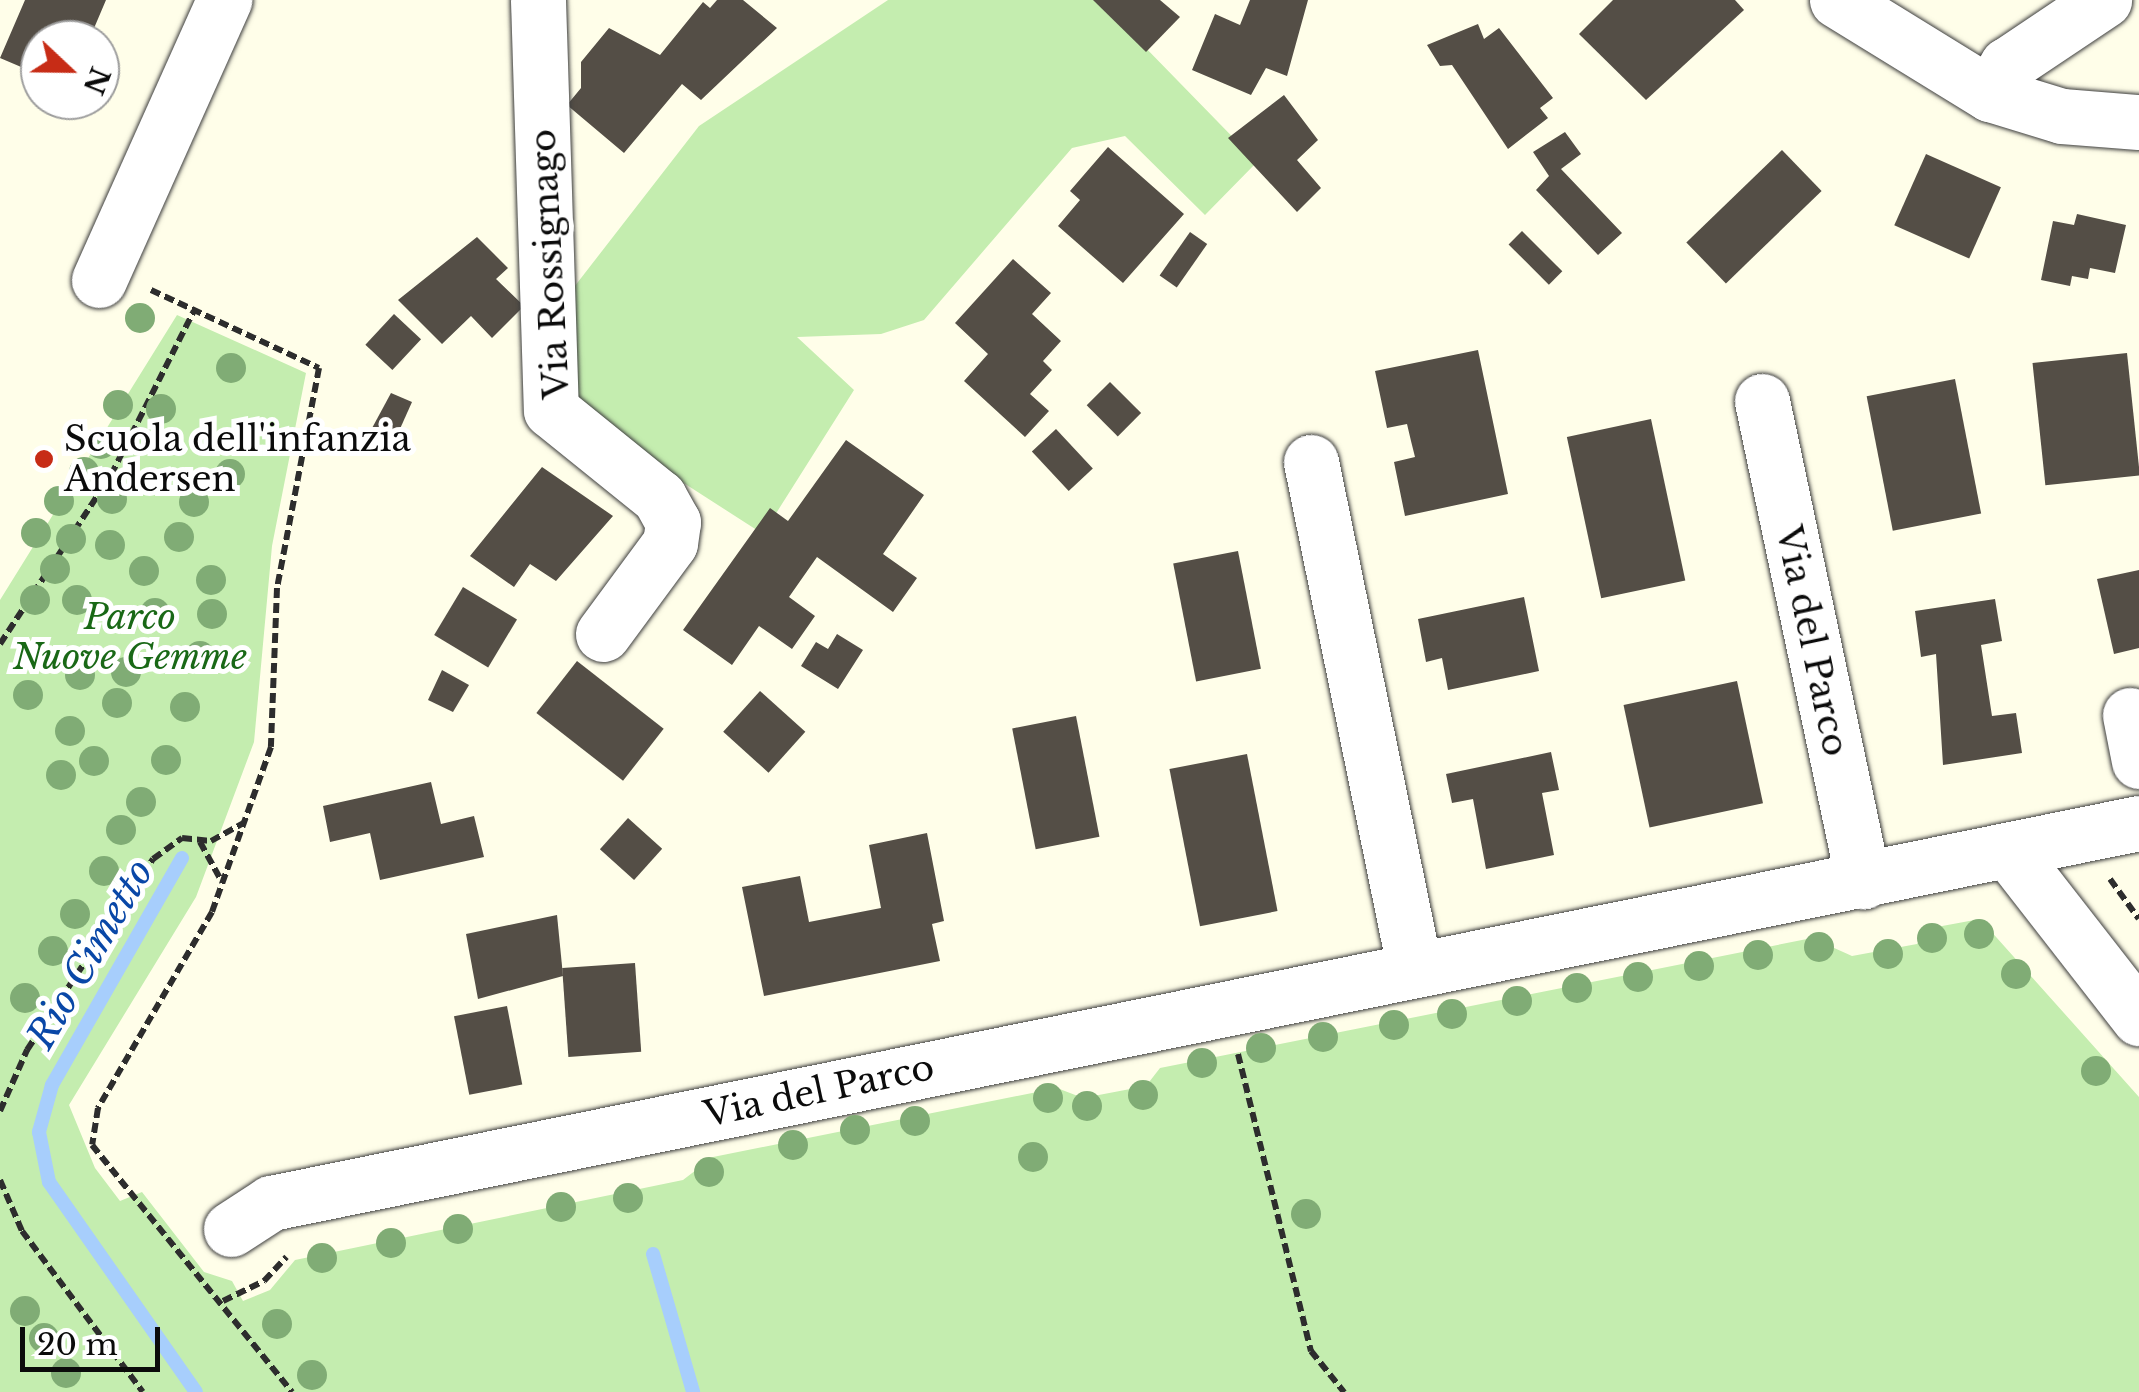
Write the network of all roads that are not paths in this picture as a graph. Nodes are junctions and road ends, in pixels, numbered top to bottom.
1 (224, 0) edge
2 (538, 0) edge
3 (1838, 0) edge
4 (2104, 0) edge
5 (1990, 94) junction
6 (2139, 122) edge
7 (102, 273) road end
8 (1762, 401) dead end
9 (1311, 462) dead end
10 (602, 634) dead end
11 (2139, 823) edge
12 (2012, 854) junction
13 (1863, 881) junction
14 (1414, 966) junction
15 (2139, 1018) edge
16 (231, 1229) dead end

1 - 7 street
2 - 10 street, Via Rossignago
3 - 5 street
4 - 5 street
5 - 6 street
8 - 13 street, Via del Parco
9 - 14 street
11 - 12 street, Via del Parco
12 - 13 street, Via del Parco
12 - 15 street
13 - 14 street, Via del Parco
14 - 16 street, Via del Parco

